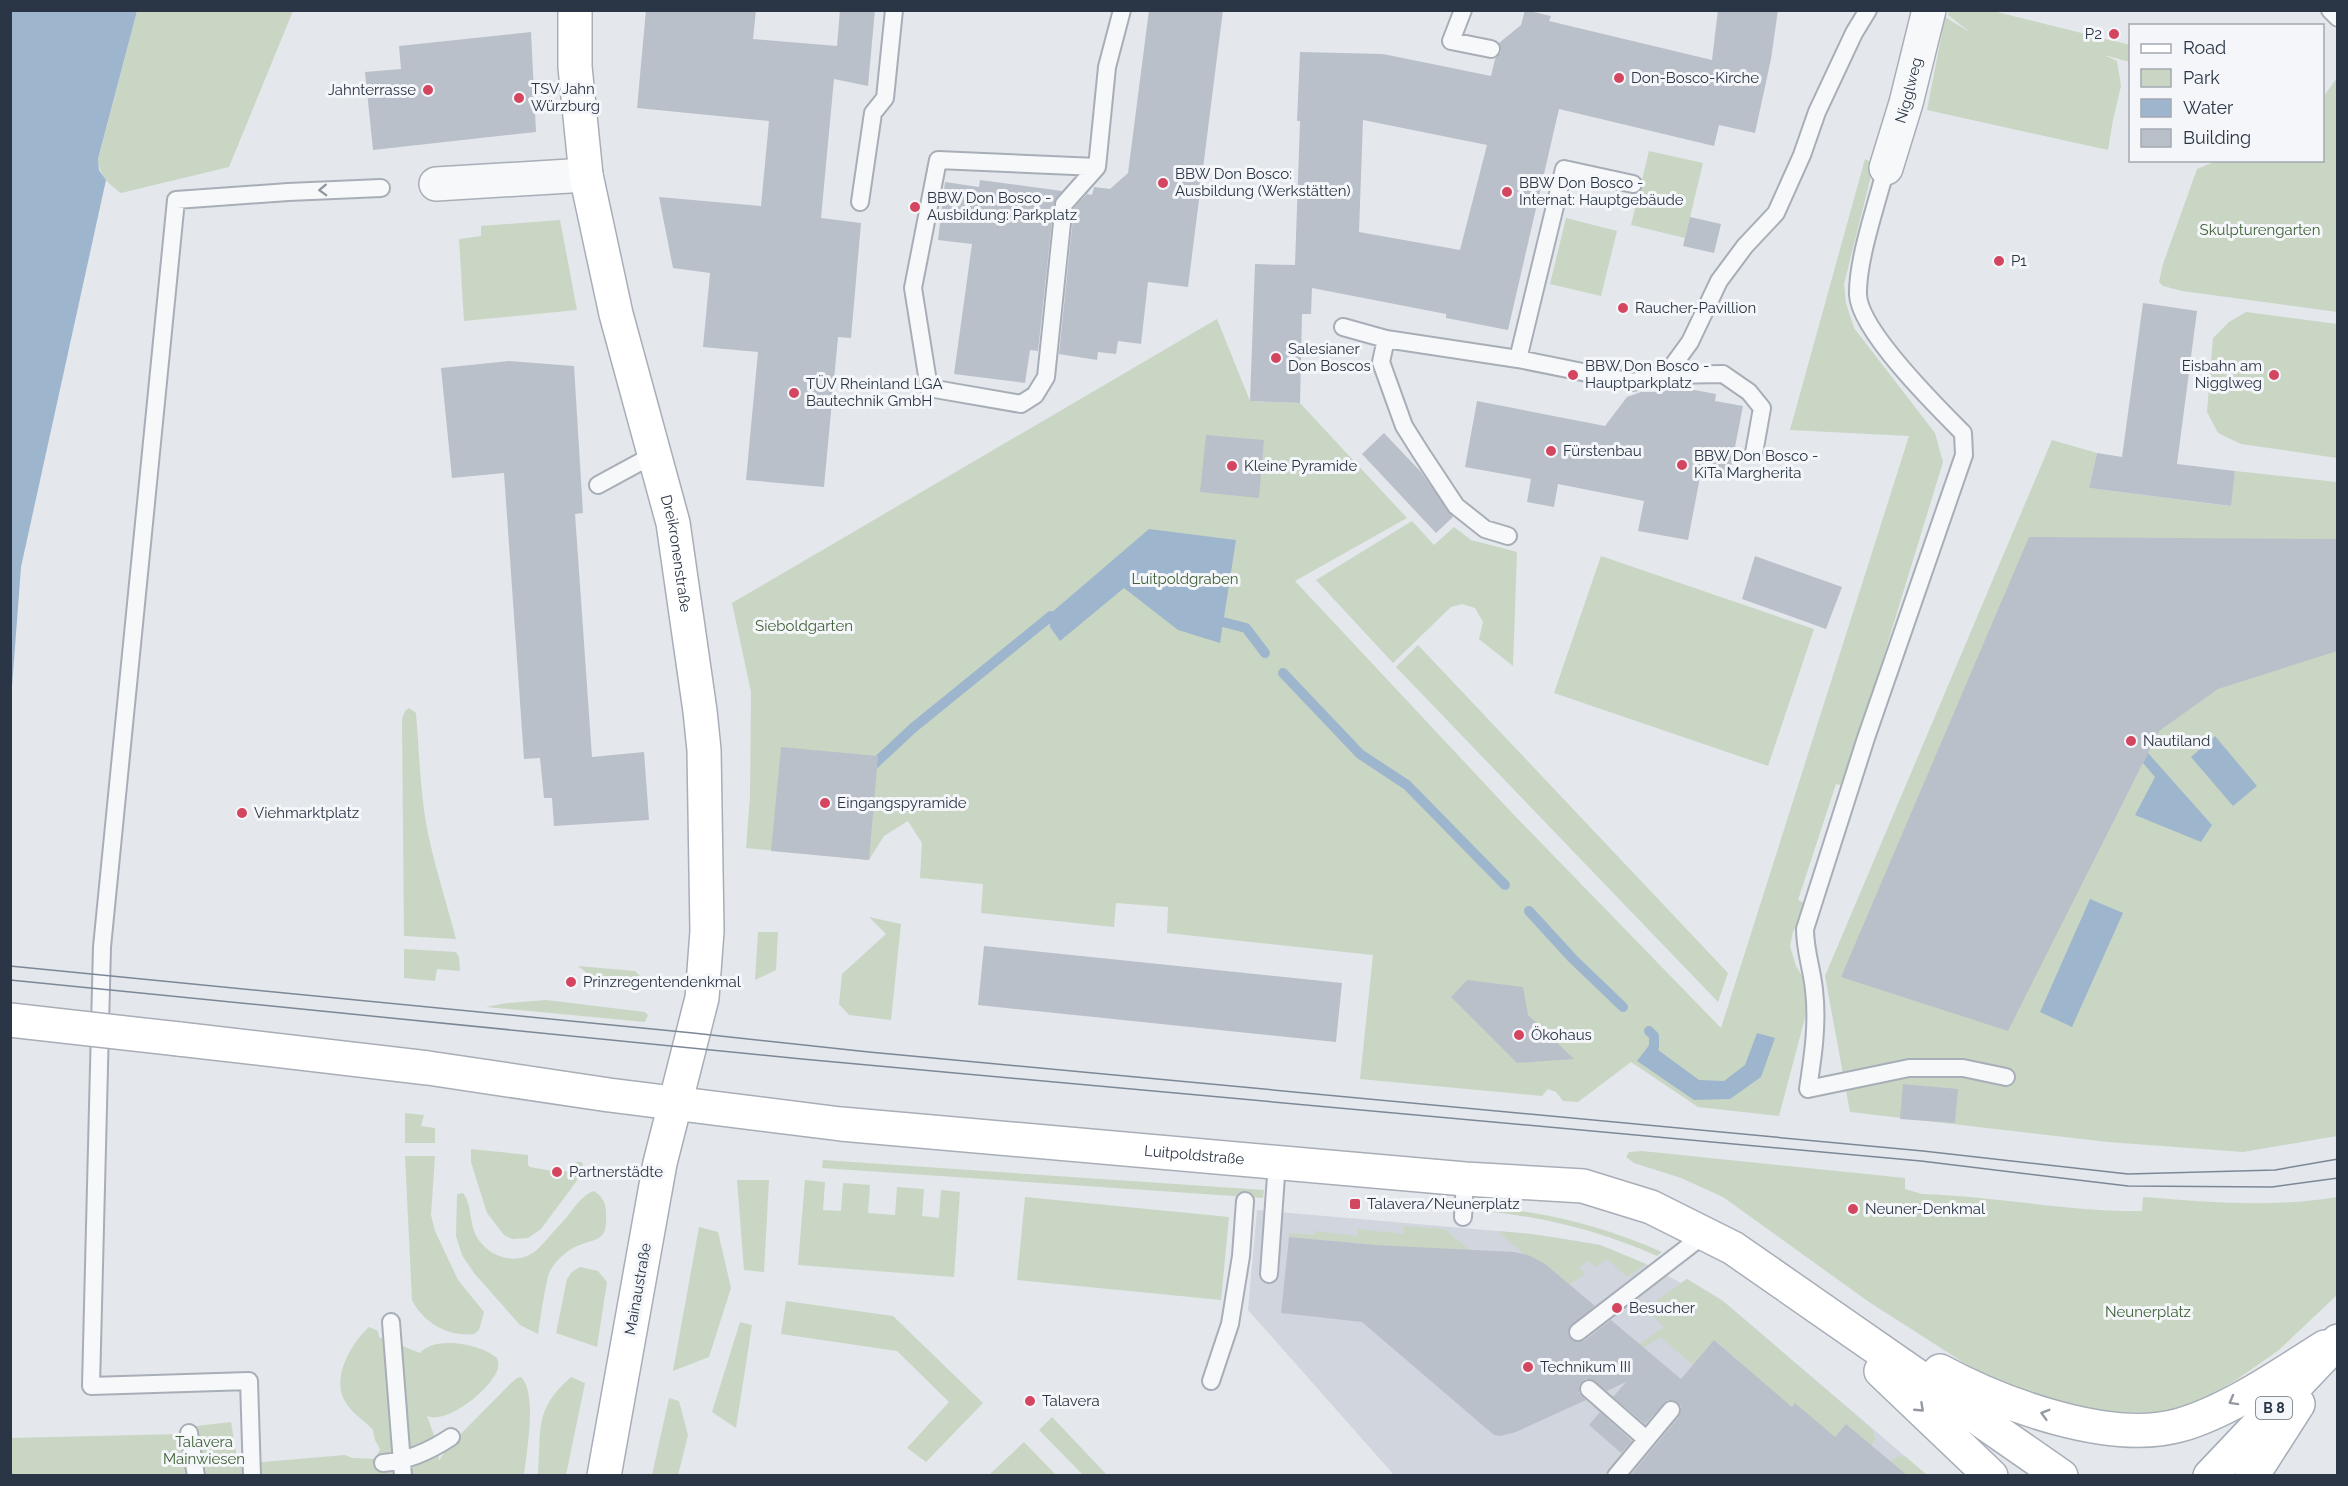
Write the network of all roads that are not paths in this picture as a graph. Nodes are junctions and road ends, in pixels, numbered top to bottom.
1 (575, 10) edge
2 (894, 10) edge
3 (1122, 10) edge
4 (1463, 10) edge
5 (1868, 10) edge
6 (1929, 10) edge
7 (2330, 10) edge
8 (2337, 18) edge
9 (1491, 49) dead end
10 (1096, 167) junction
11 (1886, 168) joint
12 (586, 175) junction
13 (436, 184) dead end
14 (1634, 184) dead end
15 (381, 188) dead end
16 (860, 202) dead end
17 (1343, 327) dead end
18 (1386, 339) junction
19 (1518, 359) junction
20 (1666, 375) junction
21 (1754, 453) dead end
22 (654, 454) junction
23 (598, 485) dead end
24 (1508, 536) dead end
25 (10, 1020) edge
26 (2006, 1077) dead end
27 (675, 1102) junction
28 (1277, 1162) junction
29 (1465, 1179) junction
30 (1245, 1201) dead end
31 (1463, 1216) dead end
32 (1706, 1234) junction
33 (1269, 1274) dead end
34 (1801, 1296) junction
35 (391, 1322) dead end
36 (1578, 1332) dead end
37 (2337, 1341) edge
38 (1211, 1381) dead end
39 (1589, 1389) dead end
40 (1671, 1410) dead end
41 (189, 1433) dead end
42 (451, 1437) dead end
43 (1647, 1439) junction
44 (383, 1463) dead end
45 (403, 1468) edge
46 (196, 1476) edge
47 (252, 1476) edge
48 (604, 1476) edge
49 (1616, 1476) edge
50 (1991, 1476) edge
51 (2061, 1476) edge
52 (2210, 1476) edge
53 (2252, 1476) edge

1 - 12 main road, Dreikronenstraße
2 - 16 lane
3 - 10 lane
4 - 9 lane
5 - 20 lane
6 - 11 street, Nigglweg
7 - 8 lane
10 - 10 lane
11 - 26 lane
12 - 13 street
12 - 22 main road, Dreikronenstraße
14 - 19 lane
15 -> 47 lane
17 - 18 lane
18 - 19 lane
18 - 24 lane
19 - 20 lane
20 - 21 lane
22 - 23 lane
22 - 27 main road, Dreikronenstraße
25 - 27 main road, B 8, bridge
27 - 28 main road, Luitpoldstraße / B 8
27 - 48 main road, Mainaustraße
28 - 29 main road, Luitpoldstraße / B 8
28 - 33 lane
29 - 31 lane
29 - 32 main road, Luitpoldstraße / B 8
30 - 38 lane
32 - 34 main road, B 8
32 - 36 lane
37 -> 34 main road, B 8
34 -> 50 main road, B 8
34 - 51 main road, B 8
35 - 45 lane
37 - 52 main road, B 8
37 - 53 main road, B 8
39 - 43 lane
40 - 43 lane
41 - 46 lane
42 - 45 lane
43 - 49 lane
44 - 45 lane

